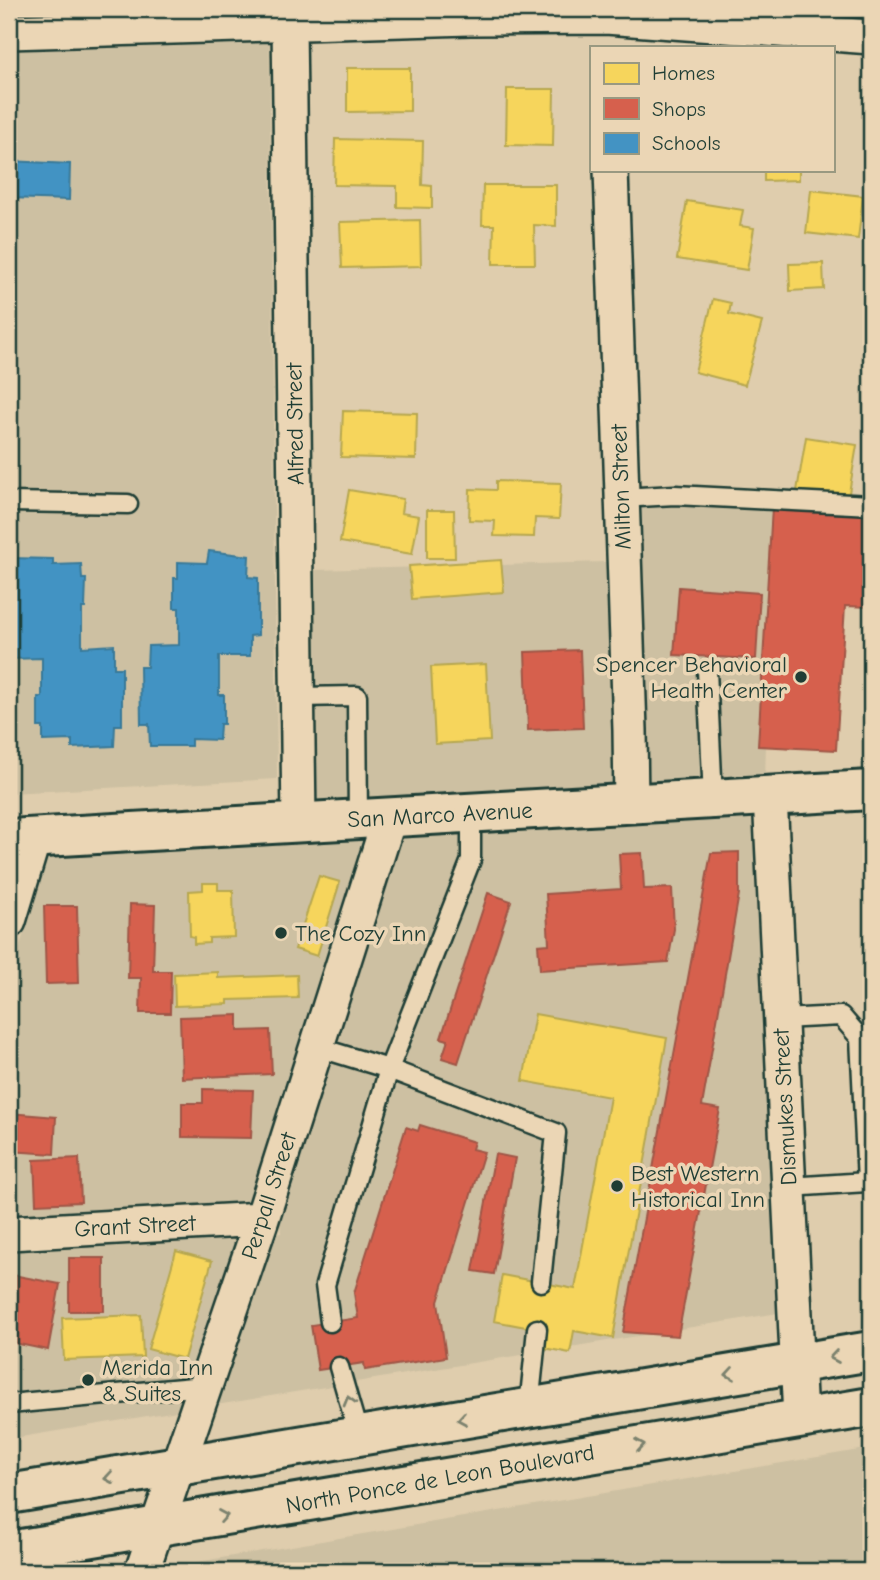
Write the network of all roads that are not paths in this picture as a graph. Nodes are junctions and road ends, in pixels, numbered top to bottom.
1 (289, 24) junction
2 (607, 24) edge
3 (9, 32) edge
4 (871, 37) edge
5 (611, 172) edge
6 (621, 498) junction
7 (9, 502) edge
8 (128, 505) dead end
9 (871, 505) edge
10 (707, 670) dead end
11 (298, 697) junction
12 (871, 790) edge
13 (770, 796) junction
14 (713, 799) junction
15 (631, 804) junction
16 (471, 814) junction
17 (374, 819) junction
18 (299, 823) junction
19 (21, 839) edge
20 (9, 921) edge
21 (781, 1019) junction
22 (317, 1046) junction
23 (389, 1069) junction
24 (789, 1186) junction
25 (262, 1219) junction
26 (9, 1233) edge
27 (541, 1282) dead end
28 (330, 1322) dead end
29 (537, 1329) dead end
30 (871, 1351) edge
31 (797, 1363) junction
32 (339, 1367) dead end
33 (204, 1386) junction
34 (9, 1404) edge
35 (529, 1407) junction
36 (871, 1407) edge
37 (800, 1418) junction
38 (359, 1436) junction
39 (177, 1466) junction
40 (9, 1494) edge
41 (155, 1528) junction
42 (9, 1551) edge
43 (142, 1571) edge

1 - 2 street
1 - 3 street
1 - 11 street, Alfred Street
2 - 4 street
5 - 6 street, Milton Street
6 - 9 lane
6 - 15 street, Milton Street
7 - 8 lane
10 - 14 lane
11 - 17 lane
11 - 18 street, Alfred Street
12 - 13 main road, San Marco Avenue
13 - 14 main road, San Marco Avenue
13 - 21 street, Dismukes Street
14 - 15 main road, San Marco Avenue
15 - 16 main road, San Marco Avenue
16 - 17 main road, San Marco Avenue
16 - 23 lane
17 - 18 main road, San Marco Avenue
17 - 22 street, Perpall Street
18 - 19 main road, San Marco Avenue
19 - 20 street
21 - 24 street, Dismukes Street
21 - 24 lane
22 - 23 lane
22 - 25 street, Perpall Street
23 - 27 lane
23 - 28 lane
24 - 31 street, Dismukes Street
25 - 26 street, Grant Street
25 - 33 street, Perpall Street
29 - 35 lane
30 -> 31 main road
31 -> 35 main road
31 - 37 street, Dismukes Street
38 -> 32 lane
33 - 34 lane
33 - 39 street, Perpall Street
35 -> 38 main road
36 - 37 main road, North Ponce de Leon Boulevard
41 -> 37 main road, North Ponce de Leon Boulevard
38 - 39 main road
39 -> 40 main road
39 - 41 street, Perpall Street
41 - 42 main road, North Ponce de Leon Boulevard
41 - 43 street, Perpall Street

